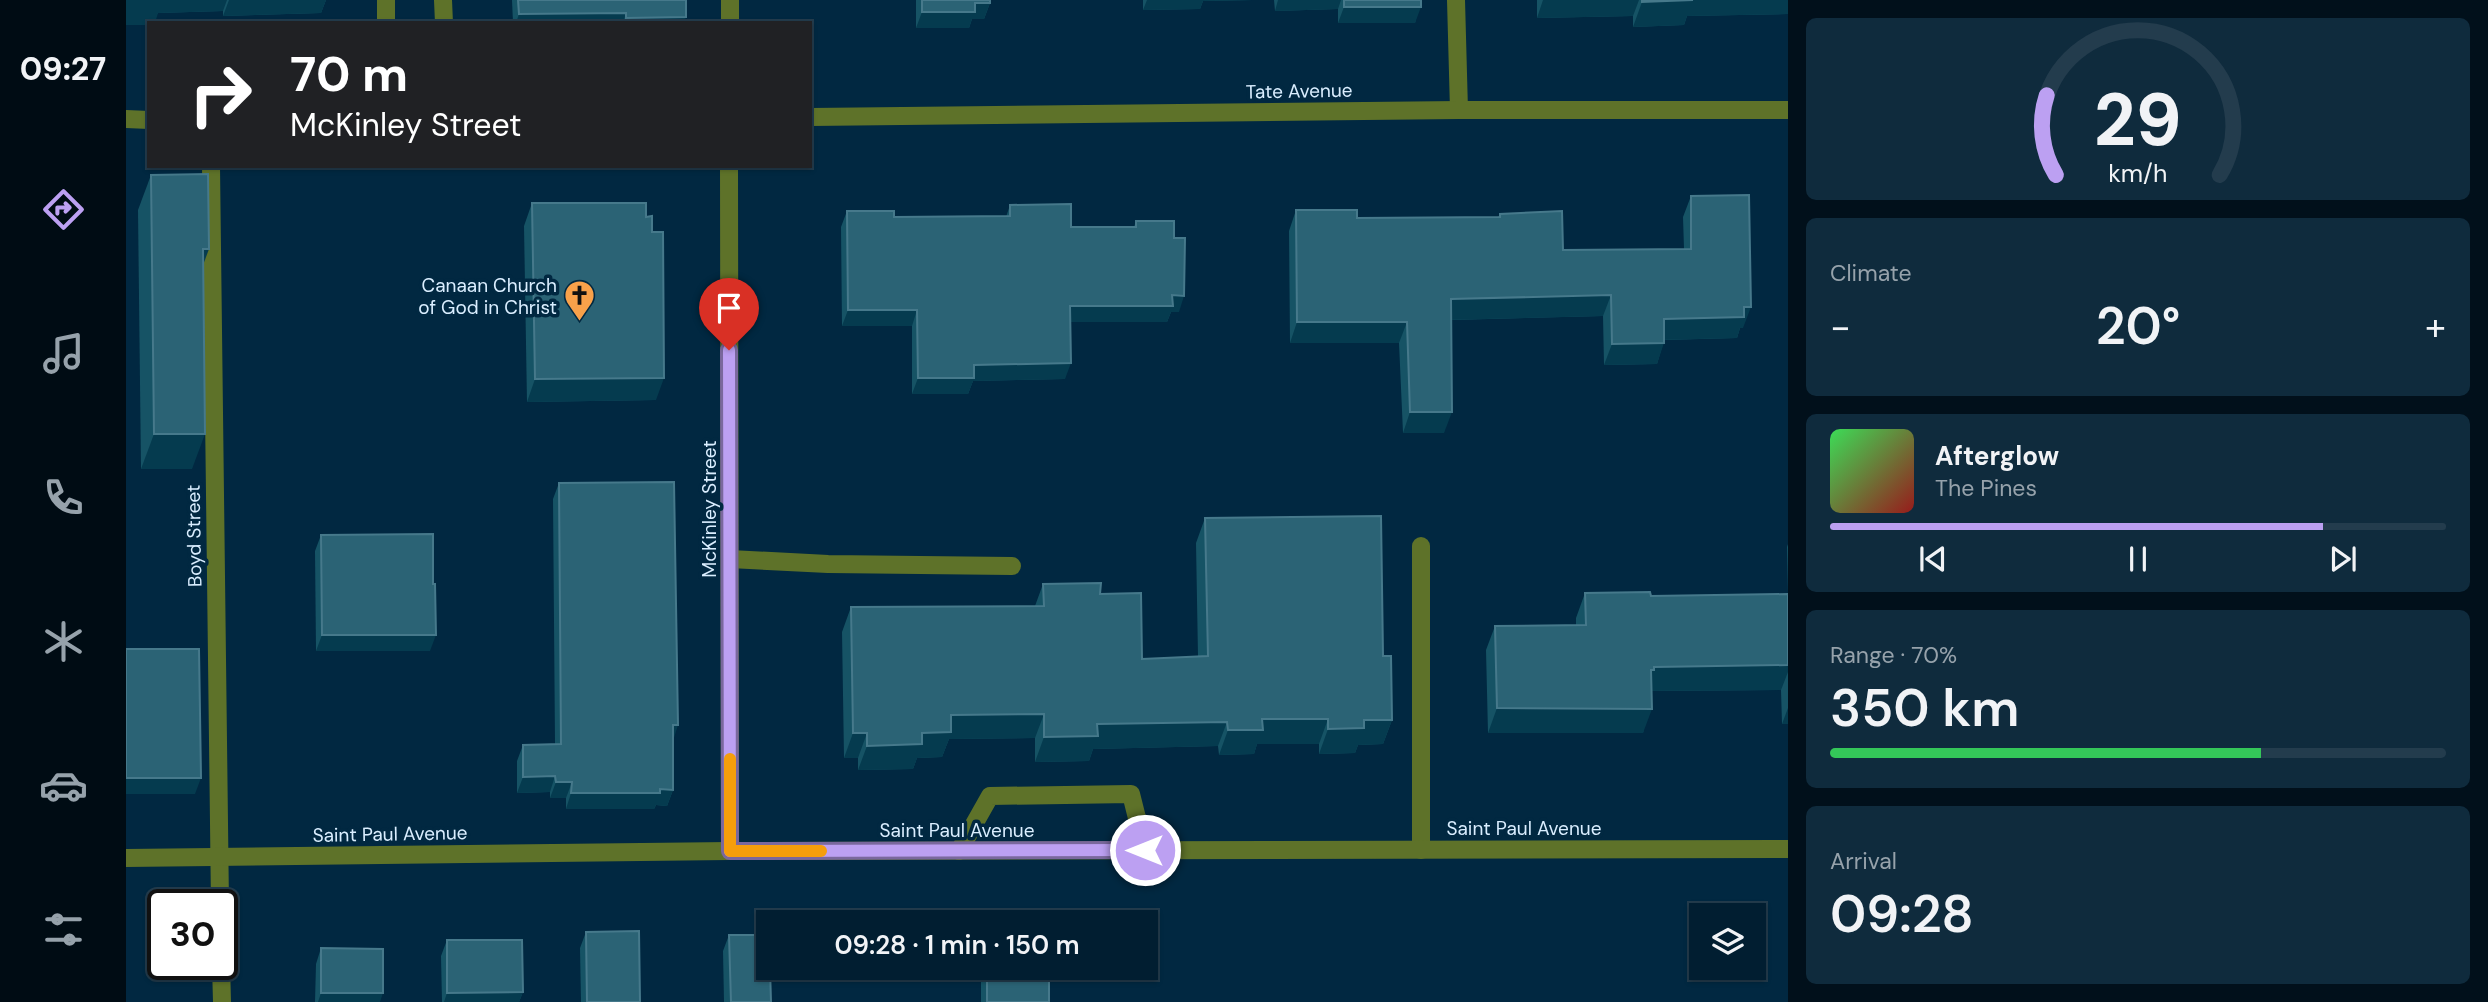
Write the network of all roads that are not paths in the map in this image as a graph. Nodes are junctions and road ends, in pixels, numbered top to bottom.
1 (386, 0) edge
2 (443, 0) edge
3 (730, 0) edge
4 (1457, 0) edge
5 (386, 21) edge
6 (444, 21) edge
7 (730, 21) edge
8 (1459, 110) junction
9 (1788, 110) edge
10 (812, 117) edge
11 (126, 120) edge
12 (147, 120) edge
13 (211, 168) edge
14 (729, 168) edge
15 (1421, 547) dead end
16 (730, 559) junction
17 (1012, 566) dead end
18 (1788, 849) edge
19 (1145, 850) junction
20 (1421, 850) junction
21 (730, 851) junction
22 (959, 851) junction
23 (126, 858) edge
24 (219, 858) junction
25 (220, 889) edge
26 (221, 980) edge
27 (222, 1002) edge

1 - 5 street
2 - 6 street
3 - 7 street
4 - 8 street
8 - 9 street, Tate Avenue
8 - 10 street, Tate Avenue
11 - 12 street
13 - 24 street, Boyd Street
14 - 16 street, McKinley Street
15 - 20 street
16 - 17 street
16 - 21 street, McKinley Street
18 - 20 street, Saint Paul Avenue
19 - 20 street, Saint Paul Avenue
19 - 22 street, Saint Paul Avenue
19 - 22 street
21 - 22 street, Saint Paul Avenue
21 - 24 street, Saint Paul Avenue
23 - 24 street, Saint Paul Avenue
24 - 25 street, Boyd Street
26 - 27 street

